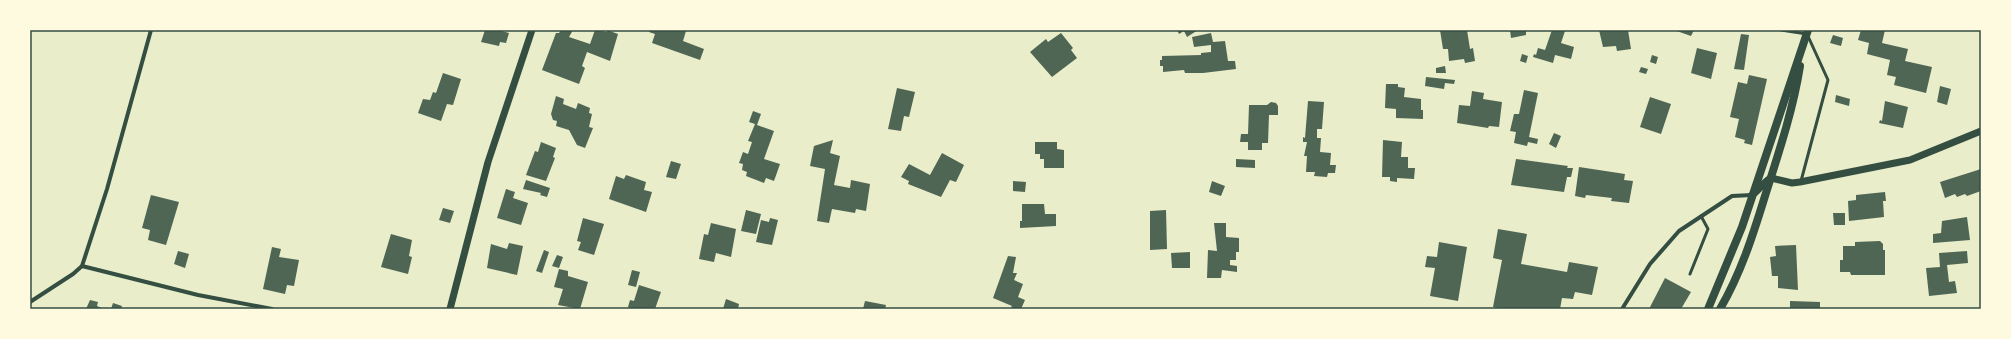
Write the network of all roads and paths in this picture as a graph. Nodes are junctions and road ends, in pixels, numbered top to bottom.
1 (151, 30) edge
2 (532, 30) edge
3 (1782, 30) edge
4 (1807, 32) edge
5 (1804, 43) junction
6 (1981, 130) edge
7 (1771, 178) junction
8 (1800, 182) junction
9 (1752, 195) junction
10 (1702, 216) junction
11 (82, 266) junction
12 (1690, 274) dead end
13 (30, 302) edge
14 (272, 309) edge
15 (450, 309) edge
16 (1622, 309) edge
17 (1708, 309) edge
18 (1720, 309) edge

1 - 11 street
2 - 15 street
3 - 4 lane
4 - 5 main road
4 - 8 lane
5 - 7 main road
5 - 9 main road
6 - 8 street
7 - 8 street
7 - 9 street
7 - 18 main road
9 - 10 street
9 - 17 main road
10 - 12 lane
10 - 16 street
11 - 13 street
11 - 14 street

